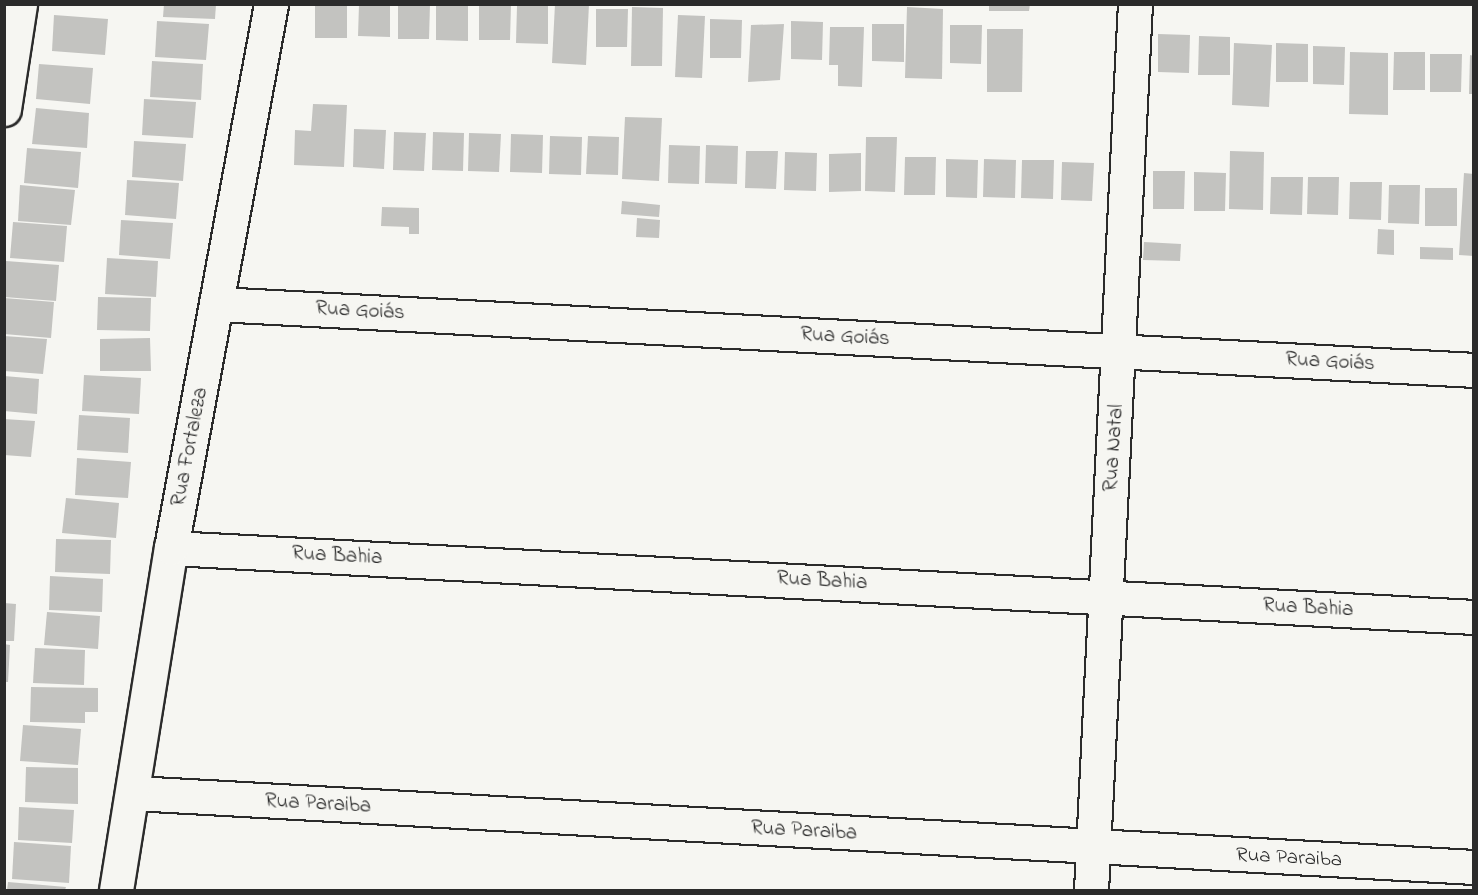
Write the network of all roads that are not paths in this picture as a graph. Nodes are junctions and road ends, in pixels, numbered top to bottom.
1 (20, 4) edge
2 (271, 4) edge
3 (1135, 4) edge
4 (4, 109) edge
5 (216, 304) junction
6 (1121, 351) junction
7 (1473, 370) edge
8 (171, 548) junction
9 (1103, 596) junction
10 (1473, 617) edge
11 (134, 793) junction
12 (1093, 848) junction
13 (1473, 867) edge
14 (116, 891) edge
15 (1091, 891) edge

1 - 4 street
2 - 5 street, Rua Fortaleza
3 - 6 street, Rua Natal
5 - 6 street, Rua Goiás
5 - 8 street, Rua Fortaleza
6 - 7 street, Rua Goiás
6 - 9 street, Rua Natal
8 - 9 street, Rua Bahia
8 - 11 street, Rua Fortaleza
9 - 10 street, Rua Bahia
9 - 12 street, Rua Natal
11 - 12 street, Rua Paraiba
11 - 14 street, Rua Fortaleza
12 - 13 street, Rua Paraiba
12 - 15 street, Rua Natal

